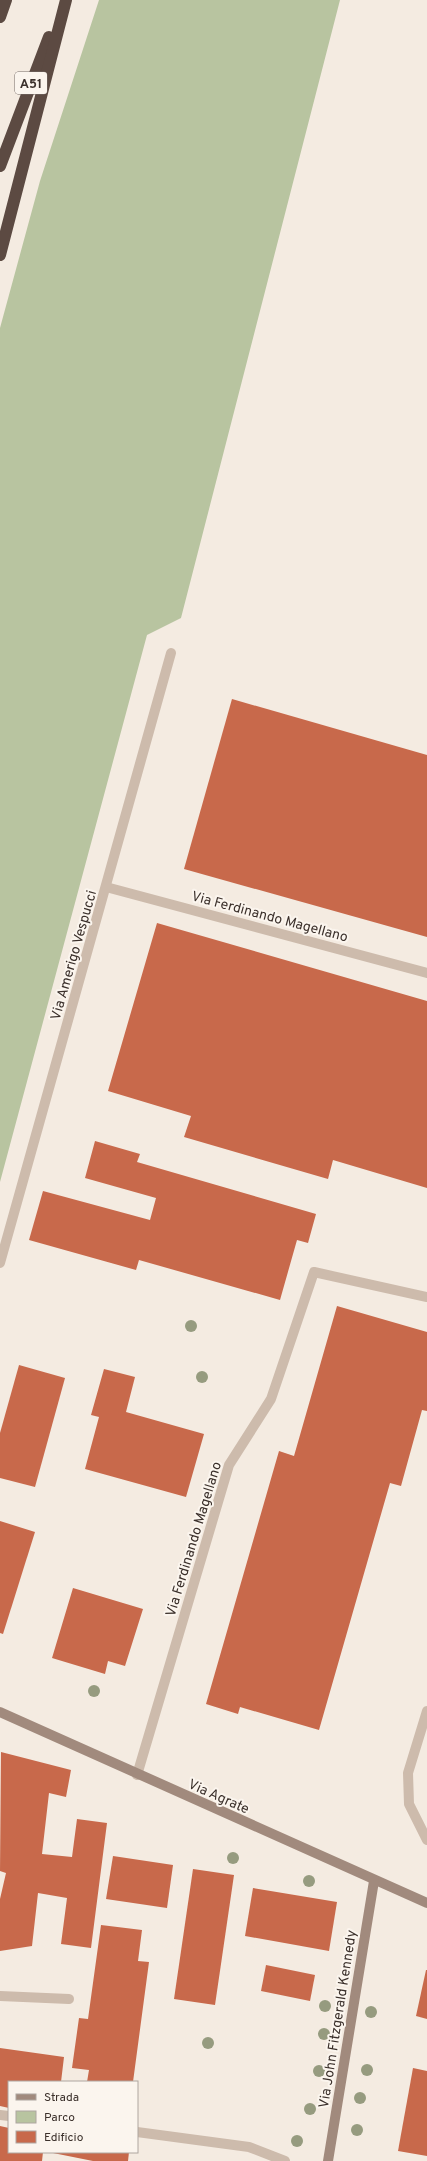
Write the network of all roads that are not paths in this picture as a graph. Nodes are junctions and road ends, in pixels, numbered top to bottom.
1 (6, 0) edge
2 (64, 0) edge
3 (0, 17) edge
4 (0, 166) edge
5 (0, 255) edge
6 (171, 653) dead end
7 (106, 887) junction
8 (427, 973) edge
9 (0, 1264) edge
10 (427, 1297) edge
11 (427, 1711) edge
12 (0, 1712) edge
13 (137, 1775) junction
14 (427, 1840) edge
15 (374, 1881) junction
16 (427, 1904) edge
17 (0, 1996) edge
18 (68, 1999) dead end
19 (138, 2132) edge
20 (285, 2161) edge
21 (328, 2161) edge

1 - 3 highway
2 - 4 highway, A51
2 - 5 highway
6 - 7 street, Via Amerigo Vespucci
7 - 8 street, Via Ferdinando Magellano
7 - 9 street, Via Amerigo Vespucci
10 - 13 street, Via Ferdinando Magellano
11 - 14 street
12 - 13 street, Via Agrate
13 - 15 street, Via Agrate
15 - 16 street, Via Agrate
15 - 21 street, Via John Fitzgerald Kennedy
17 - 18 street
19 - 20 street

